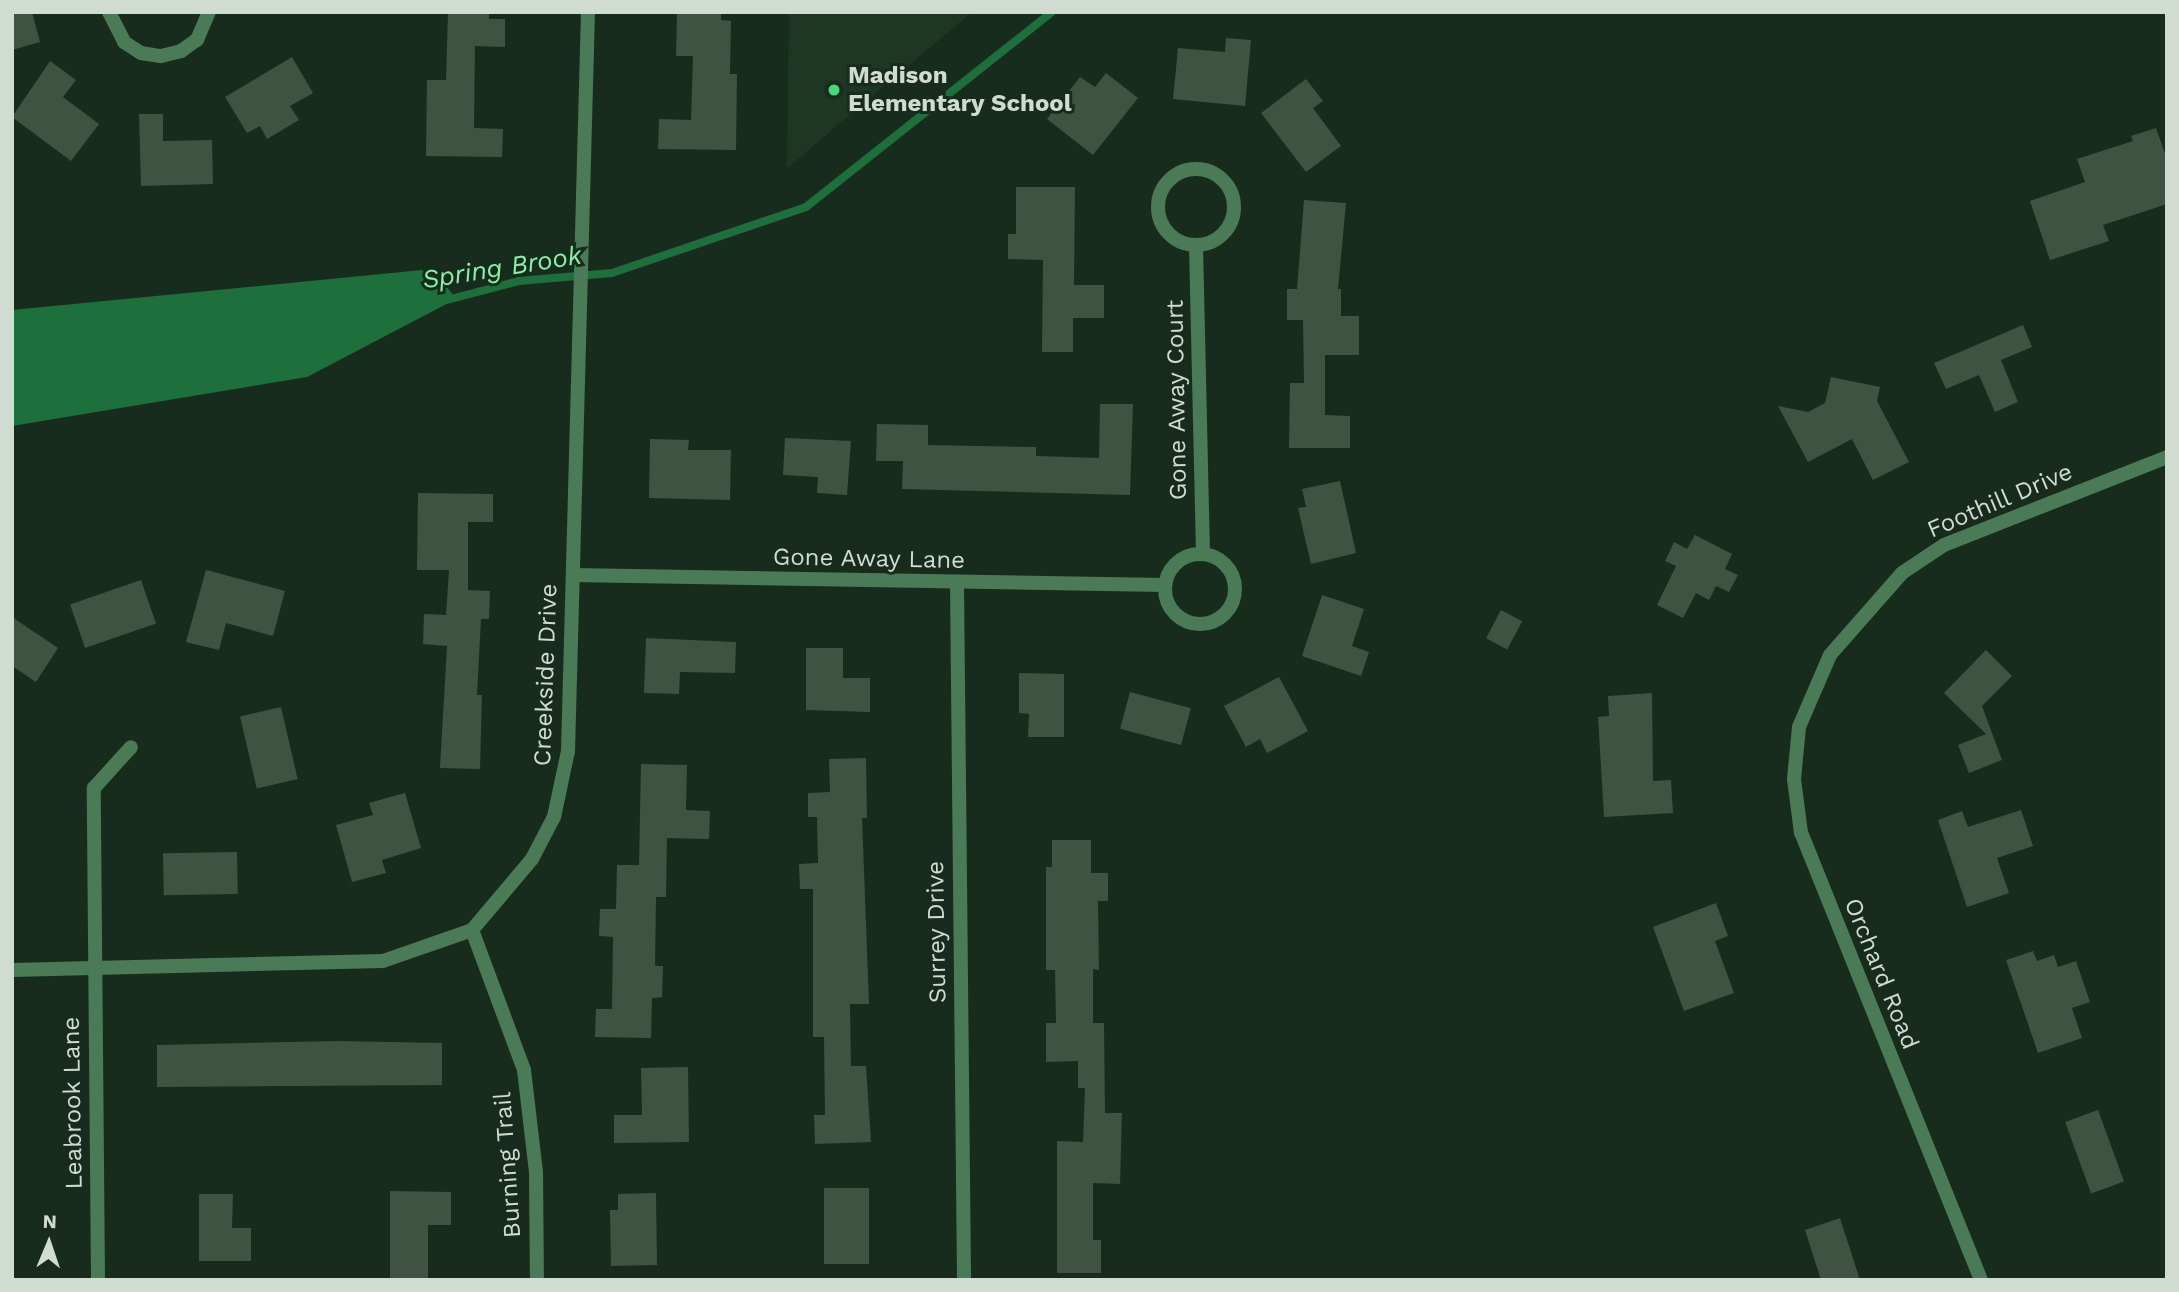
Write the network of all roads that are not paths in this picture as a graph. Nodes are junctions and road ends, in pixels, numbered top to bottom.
1 (109, 12) edge
2 (209, 12) edge
3 (588, 12) edge
4 (1196, 245) junction
5 (2167, 457) edge
6 (1203, 554) junction
7 (573, 575) junction
8 (957, 584) junction
9 (1164, 585) junction
10 (1817, 678) joint
11 (131, 747) dead end
12 (472, 930) junction
13 (94, 969) junction
14 (12, 970) edge
15 (98, 1280) edge
16 (537, 1280) edge
17 (964, 1280) edge
18 (1980, 1280) edge

1 - 2 street
3 - 7 street, Creekside Drive
4 - 4 street
4 - 6 street, Gone Away Court
5 - 10 street, Foothill Drive
6 - 9 street
6 - 9 street
7 - 8 street, Gone Away Lane
7 - 12 street, Creekside Drive
8 - 9 street, Gone Away Lane
8 - 17 street, Surrey Drive
10 - 18 street, Orchard Road
11 - 13 street, Leabrook Lane
12 - 13 street
12 - 16 street, Burning Trail
13 - 14 street
13 - 15 street, Leabrook Lane

